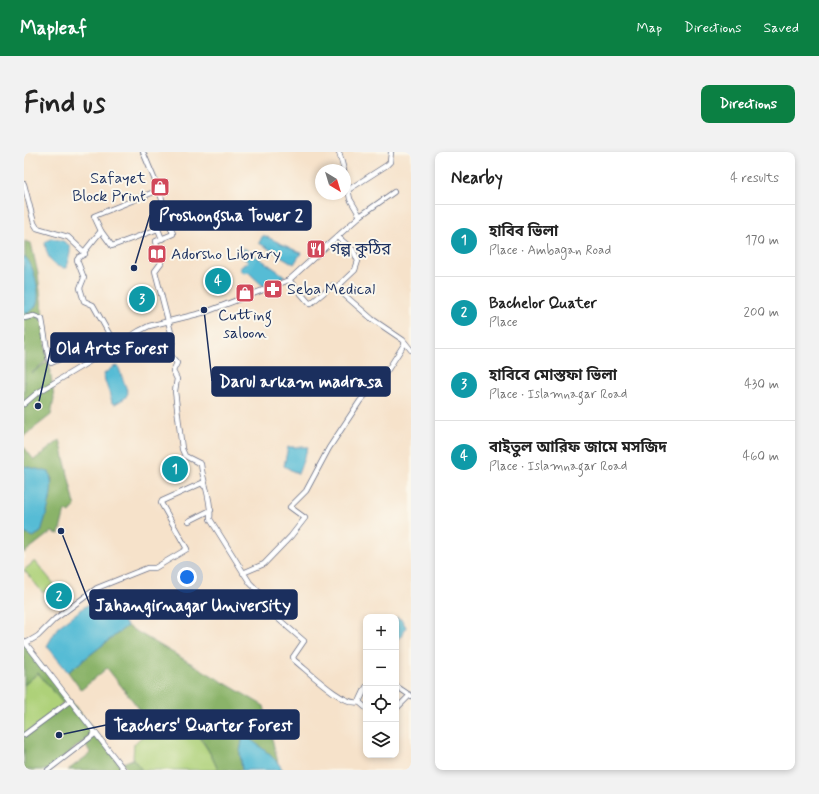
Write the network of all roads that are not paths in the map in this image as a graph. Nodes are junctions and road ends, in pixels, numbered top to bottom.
1 (143, 152) edge
2 (339, 152) edge
3 (391, 152) edge
4 (342, 164) edge
5 (24, 184) edge
6 (351, 188) edge
7 (159, 190) junction
8 (394, 192) dead end
9 (351, 200) edge
10 (360, 216) junction
11 (101, 231) junction
12 (338, 237) junction
13 (162, 239) junction
14 (84, 252) junction
15 (289, 280) junction
16 (336, 288) junction
17 (24, 318) edge
18 (168, 321) junction
19 (405, 343) junction
20 (116, 346) junction
21 (411, 350) edge
22 (97, 357) junction
23 (24, 404) edge
24 (207, 491) junction
25 (211, 510) junction
26 (189, 521) dead end
27 (243, 573) junction
28 (25, 642) edge
29 (399, 688) edge
30 (363, 693) edge
31 (410, 695) edge
32 (71, 700) junction
33 (359, 702) junction
34 (363, 705) edge
35 (399, 706) edge
36 (96, 733) junction
37 (24, 735) edge
38 (48, 770) edge
39 (124, 770) edge

1 - 7 street
2 - 4 street
3 - 6 street
5 - 14 street
7 - 11 street
7 - 13 street
8 - 10 street
9 - 10 street
10 - 12 street
11 - 13 street
11 - 14 street
12 - 15 street
12 - 16 street
13 - 18 street
14 - 20 street
15 - 16 street
15 - 18 street
16 - 19 street
17 - 22 street
18 - 20 street
18 - 24 street
19 - 21 street
19 - 27 street
20 - 22 street
22 - 23 street
24 - 25 street
24 - 28 street
25 - 26 street
25 - 27 street
27 - 33 street
28 - 32 street
29 - 31 street
30 - 33 street
31 - 35 street
32 - 36 street
32 - 37 street
33 - 34 street
36 - 38 street
36 - 39 street

